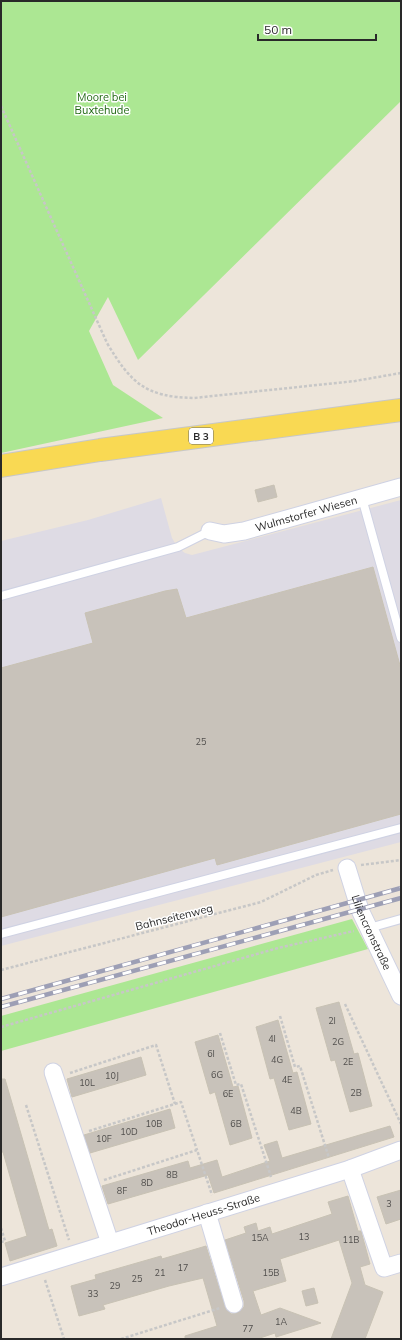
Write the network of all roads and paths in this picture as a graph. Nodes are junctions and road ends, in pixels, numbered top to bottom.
1 (1, 106) edge
2 (401, 373) edge
3 (401, 410) edge
4 (1, 466) edge
5 (401, 487) edge
6 (362, 498) junction
7 (210, 531) joint
8 (1, 596) edge
9 (401, 638) edge
10 (401, 828) edge
11 (401, 860) edge
12 (347, 868) junction
13 (401, 919) edge
14 (369, 928) junction
15 (1, 934) edge
16 (1, 970) edge
17 (401, 996) edge
18 (344, 1004) dead end
19 (280, 1016) dead end
20 (1, 1027) edge
21 (220, 1033) dead end
22 (54, 1074) joint
23 (175, 1104) junction
24 (26, 1105) dead end
25 (401, 1124) edge
26 (75, 1136) junction
27 (198, 1150) junction
28 (401, 1150) edge
29 (342, 1171) junction
30 (91, 1184) junction
31 (276, 1192) junction
32 (211, 1212) junction
33 (1, 1228) edge
34 (1, 1242) edge
35 (110, 1243) junction
36 (74, 1255) junction
37 (401, 1263) edge
38 (40, 1265) junction
39 (2, 1272) edge
40 (234, 1304) joint
41 (64, 1339) edge
42 (121, 1339) edge

1 - 2 path
3 - 4 main road, B 3
5 - 6 street, Wulmstorfer Wiesen
6 - 7 street, Wulmstorfer Wiesen
6 - 9 lane
7 - 8 lane
10 - 15 lane
11 - 12 path, Bahnseitenweg
12 - 14 street, Liliencronstraße
12 - 16 path, Bahnseitenweg
13 - 14 lane
14 - 17 street, Liliencronstraße
14 - 20 path
18 - 25 path
19 - 29 path
21 - 31 path
22 - 23 path
22 - 26 street
23 - 26 path
23 - 27 path
24 - 36 path
26 - 30 street
27 - 30 path
27 - 32 path
28 - 29 street, Theodor-Heuss-Straße
29 - 31 street, Theodor-Heuss-Straße
29 - 37 street
30 - 35 street
31 - 32 street, Theodor-Heuss-Straße
32 - 35 street, Theodor-Heuss-Straße
32 - 40 street
33 - 34 path
35 - 36 street, Theodor-Heuss-Straße
36 - 38 street, Theodor-Heuss-Straße
38 - 39 street, Theodor-Heuss-Straße
38 - 41 path
40 - 42 path

